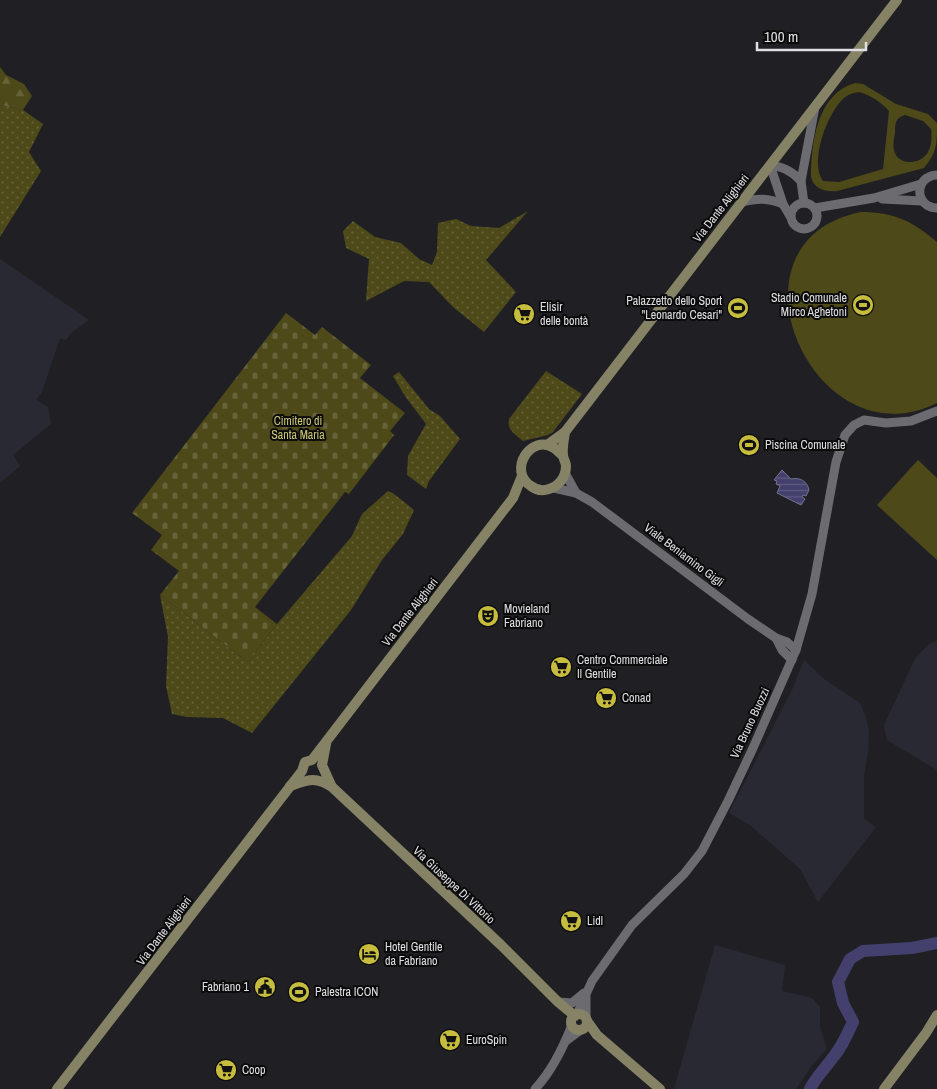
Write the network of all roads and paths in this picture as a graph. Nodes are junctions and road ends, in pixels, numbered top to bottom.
1 (897, 0) edge
2 (815, 106) junction
3 (770, 165) junction
4 (937, 175) edge
5 (801, 181) junction
6 (921, 184) junction
7 (874, 198) junction
8 (922, 201) junction
9 (742, 202) junction
10 (804, 202) junction
11 (783, 204) junction
12 (840, 204) junction
13 (815, 208) junction
14 (937, 208) edge
15 (790, 216) junction
16 (817, 219) junction
17 (937, 411) edge
18 (565, 432) junction
19 (547, 445) junction
20 (563, 456) junction
21 (566, 473) junction
22 (522, 476) junction
23 (534, 488) junction
24 (554, 488) junction
25 (576, 493) junction
26 (514, 498) junction
27 (776, 638) junction
28 (796, 650) junction
29 (792, 660) junction
30 (327, 741) junction
31 (312, 760) junction
32 (323, 767) junction
33 (302, 771) junction
34 (312, 779) junction
35 (290, 786) junction
36 (332, 787) junction
37 (586, 992) junction
38 (558, 1002) junction
39 (937, 1015) edge
40 (574, 1019) junction
41 (585, 1025) junction
42 (566, 1042) junction
43 (58, 1089) edge
44 (535, 1089) edge
45 (660, 1089) edge
46 (884, 1089) edge

1 - 2 main road, Via Dante Alighieri
2 - 3 main road, Via Dante Alighieri
2 - 5 street
3 - 5 street
3 - 9 main road, Via Dante Alighieri
3 - 11 street
4 - 6 street
5 - 10 street
6 - 7 street
6 - 8 street
7 - 8 street
7 - 12 street
8 - 14 street
9 - 11 street
9 - 18 main road, Via Dante Alighieri
10 - 13 street
10 - 15 street
11 - 15 street
12 - 13 street
12 - 16 street
13 - 16 street
15 - 16 street
17 - 28 street, Via Bruno Buozzi
18 - 19 main road, Via Dante Alighieri
18 - 20 main road
19 - 20 main road
19 - 22 main road, Via Dante Alighieri
20 - 21 main road
21 - 24 main road
21 - 25 street
22 - 23 main road
22 - 26 main road, Via Dante Alighieri
23 - 24 main road, Via Dante Alighieri
23 - 26 main road, Via Dante Alighieri
24 - 25 street, Viale Beniamino Gigli
25 - 27 street, Viale Beniamino Gigli
26 - 30 main road, Via Dante Alighieri
27 - 28 street, Viale Beniamino Gigli
27 - 29 street, Viale Beniamino Gigli
28 - 29 street, Via Bruno Buozzi
29 - 37 street, Via Bruno Buozzi
30 - 31 main road, Via Dante Alighieri
30 - 32 main road, Via Dante Alighieri
31 - 32 main road
31 - 33 main road, Via Dante Alighieri
32 - 34 main road, Via Dante Alighieri
32 - 36 main road, Via Giuseppe Di Vittorio
33 - 34 main road
33 - 35 main road, Via Dante Alighieri
34 - 35 main road
34 - 36 main road, Via Giuseppe Di Vittorio
35 - 43 main road, Via Dante Alighieri
36 - 38 main road, Via Giuseppe Di Vittorio
37 - 38 street
37 - 40 street, Via Bruno Buozzi
37 - 41 street
38 - 40 main road, Via Giuseppe Di Vittorio
39 - 46 main road
40 - 41 main road, Via Giuseppe Di Vittorio
40 - 41 main road, Via Giuseppe Di Vittorio
40 - 42 street, Via Bruno Buozzi
41 - 42 street
41 - 45 main road, Via Giuseppe Di Vittorio
42 - 44 street

